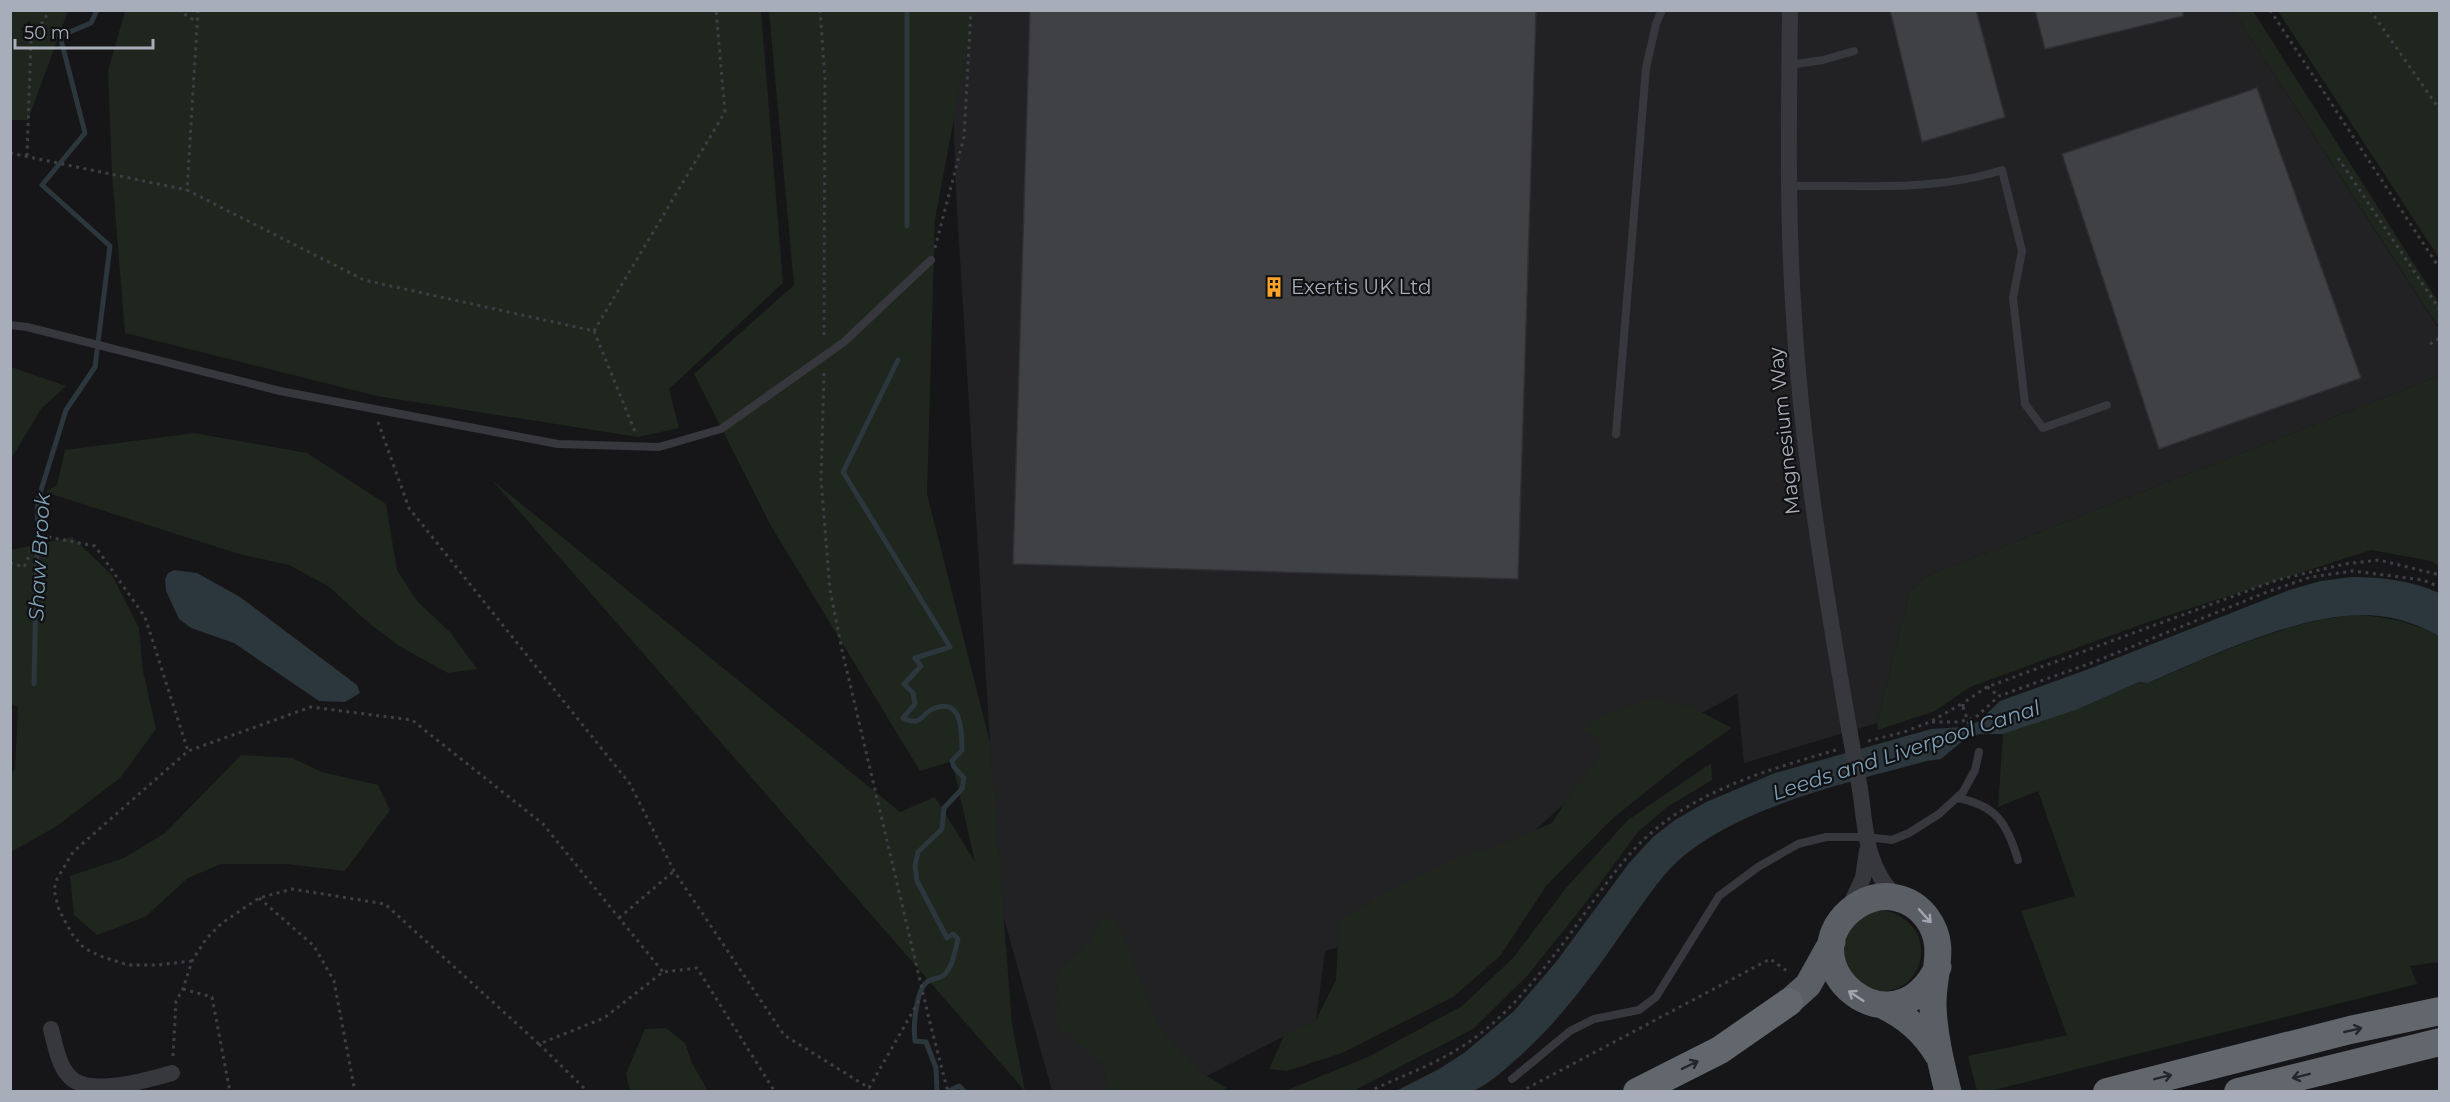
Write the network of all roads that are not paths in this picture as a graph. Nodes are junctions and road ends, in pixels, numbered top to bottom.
1 (1662, 10) edge
2 (1790, 10) edge
3 (1854, 51) dead end
4 (1790, 65) junction
5 (1789, 186) junction
6 (931, 260) road end
7 (10, 325) edge
8 (2107, 405) dead end
9 (1616, 435) dead end
10 (1979, 752) dead end
11 (1957, 798) junction
12 (1867, 841) junction
13 (2018, 860) dead end
14 (1897, 898) junction
15 (1845, 915) junction
16 (1832, 942) junction
17 (1938, 967) junction
18 (1793, 990) joint
19 (1884, 1006) junction
20 (2439, 1011) edge
21 (51, 1029) dead end
22 (2439, 1042) edge
23 (1939, 1056) junction
24 (172, 1073) road end
25 (1512, 1079) dead end
26 (128, 1089) edge
27 (1637, 1092) edge
28 (1948, 1092) edge
29 (2107, 1092) edge
30 (2238, 1092) edge

1 - 9 lane
2 - 4 street, Magnesium Way
3 - 4 lane
4 - 5 street, Magnesium Way
5 - 8 lane
5 - 12 street, Magnesium Way, bridge
6 - 7 lane
10 - 11 lane
11 - 12 lane
11 - 13 lane
12 - 14 street, Magnesium Way
12 - 15 street, Magnesium Way
12 - 25 lane
14 - 15 highway
14 -> 17 highway
15 - 16 highway
16 - 18 highway
19 -> 16 highway
17 - 19 highway
17 - 23 highway
27 -> 18 highway
19 - 23 highway
29 -> 20 highway
21 - 26 street
22 -> 30 highway
23 - 28 highway
24 - 26 street

